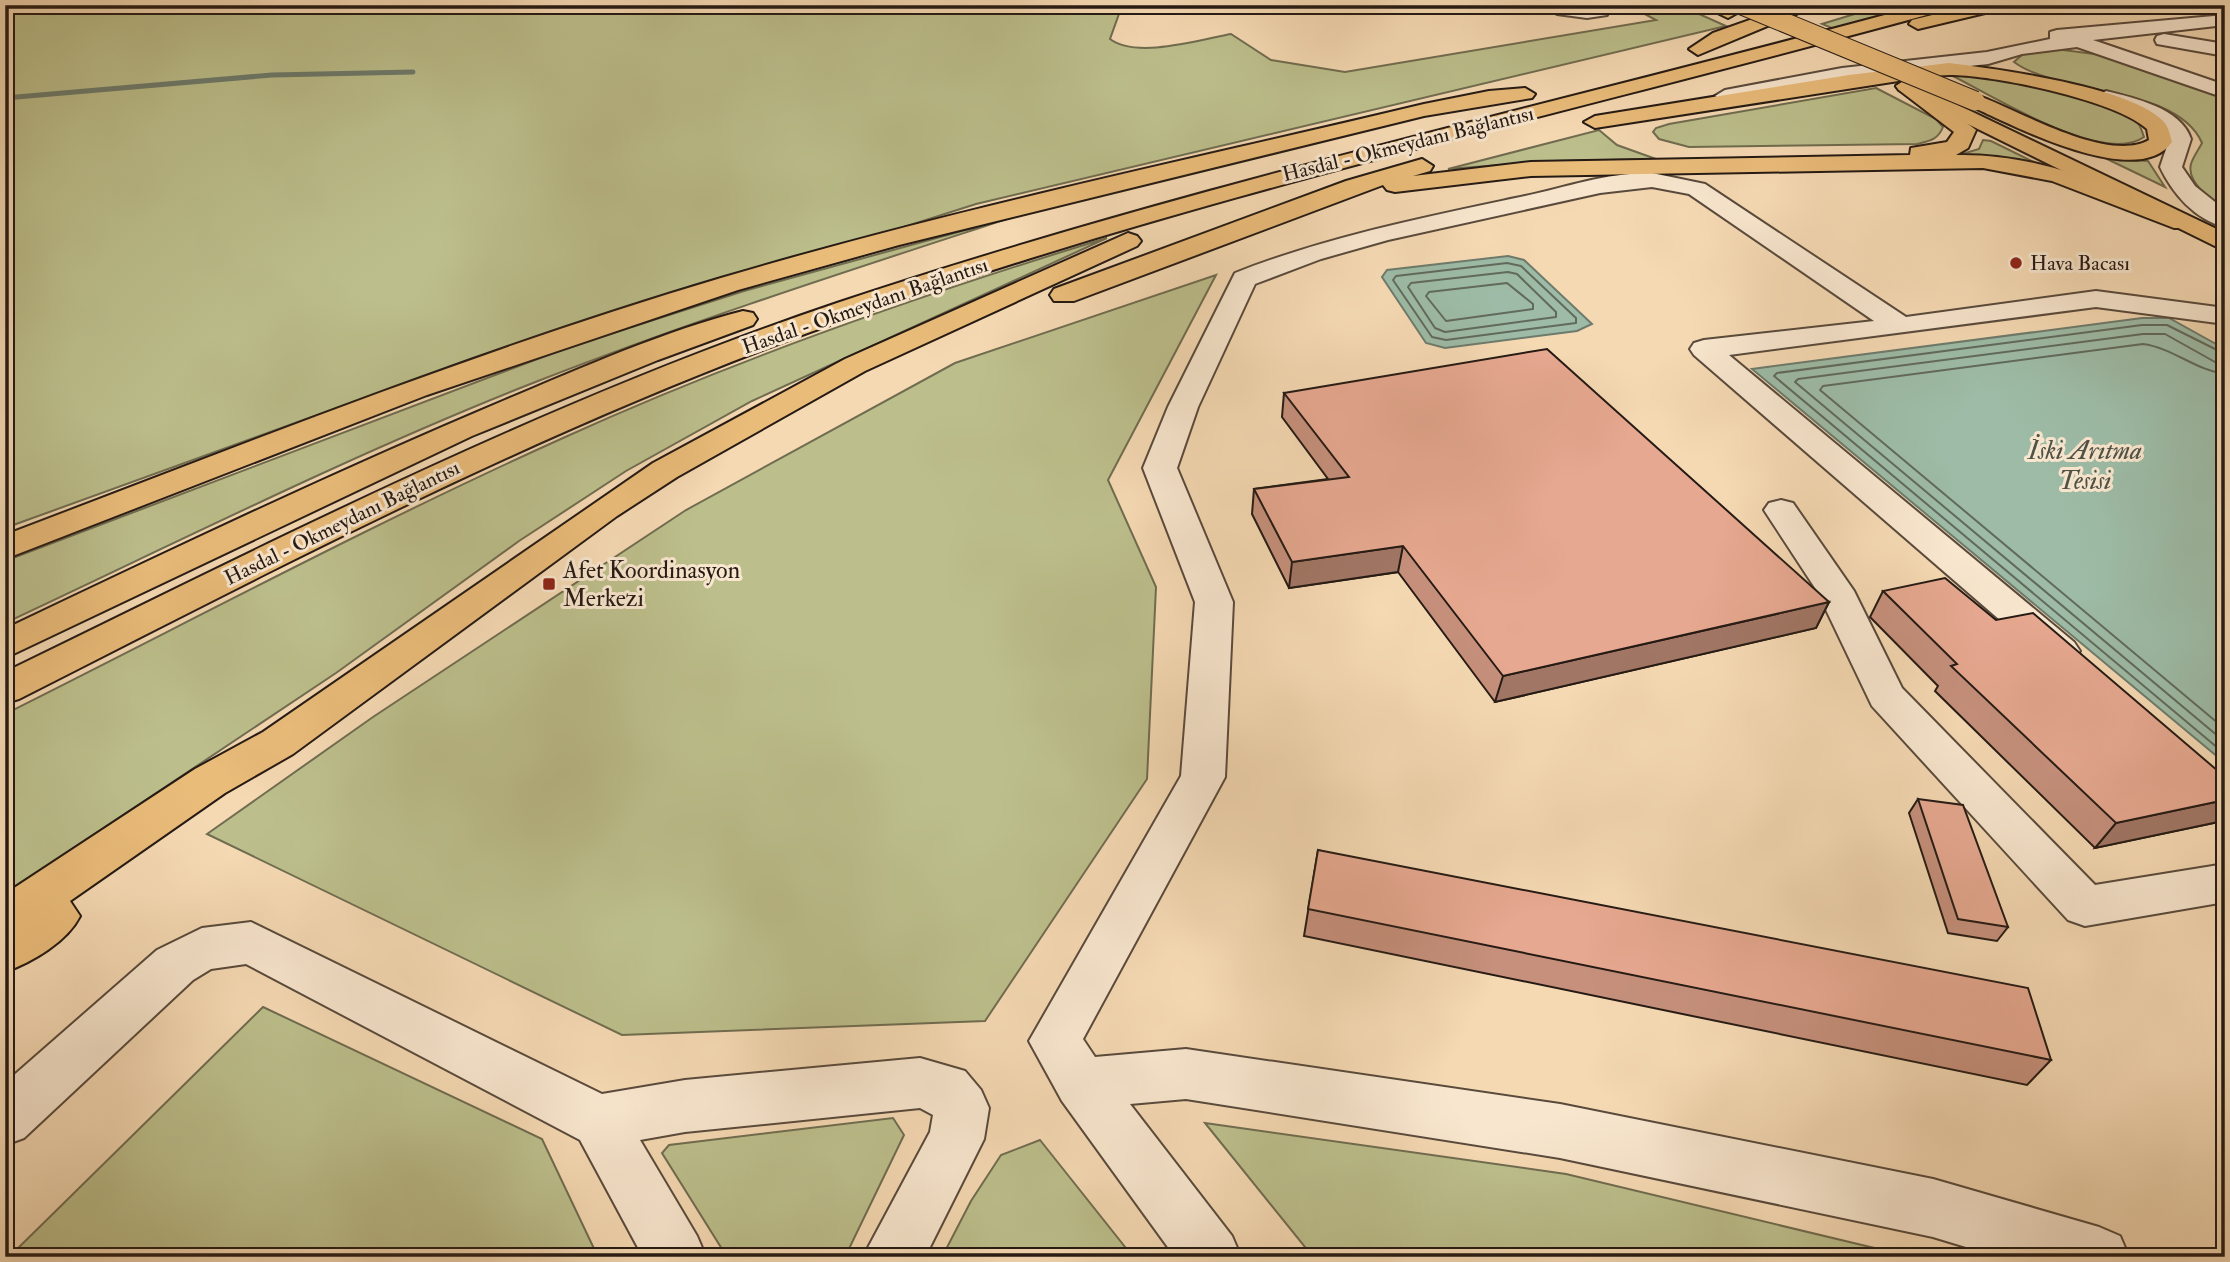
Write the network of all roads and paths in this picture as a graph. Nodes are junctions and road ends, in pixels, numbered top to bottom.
1 (1559, 5) edge
2 (1599, 5) edge
3 (1710, 5) edge
4 (1943, 5) edge
5 (1996, 5) edge
6 (1735, 9) edge
7 (1815, 10) edge
8 (2217, 21) edge
9 (2110, 32) junction
10 (2071, 38) junction
11 (2225, 44) edge
12 (2225, 50) edge
13 (1689, 51) dead end
14 (1772, 52) junction
15 (1973, 63) junction
16 (1906, 86) junction
17 (2225, 92) edge
18 (1975, 101) junction
19 (1656, 112) junction
20 (1499, 121) junction
21 (1570, 128) dead end
22 (1471, 153) dead end
23 (2225, 219) edge
24 (1268, 221) junction
25 (2183, 223) junction
26 (2225, 227) edge
27 (2225, 243) edge
28 (2225, 316) edge
29 (1901, 326) junction
30 (762, 414) junction
31 (1781, 510) dead end
32 (5, 548) edge
33 (5, 645) edge
34 (2082, 670) edge
35 (5, 689) edge
36 (278, 743) junction
37 (2225, 883) edge
38 (5, 920) edge
39 (5, 951) edge
40 (1081, 1083) junction
41 (5, 1119) edge
42 (599, 1121) junction
43 (676, 1257) edge
44 (893, 1257) edge
45 (1211, 1257) edge
46 (2099, 1257) edge

1 - 2 lane
3 - 6 main road
4 - 14 main road
5 - 14 main road
6 - 16 main road
6 - 18 main road, bridge
7 - 13 main road
8 - 9 lane
8 - 11 lane
9 - 10 lane
9 - 12 lane
10 - 15 lane
10 - 15 lane
10 - 17 lane
14 - 20 main road, Hasdal - Okmeydanı Bağlantısı
15 - 18 main road
15 - 19 main road
15 - 23 lane
16 - 19 main road
16 - 25 main road
18 - 26 main road
19 - 21 main road
20 - 30 main road
20 - 35 main road, Hasdal - Okmeydanı Bağlantısı
22 - 24 main road
24 - 25 main road
24 - 30 main road
25 - 27 main road
28 - 29 lane
29 - 34 lane
29 - 40 lane
30 - 36 main road
31 - 37 lane
32 - 33 main road, Hasdal - Okmeydanı Bağlantısı
36 - 38 main road
36 - 39 main road
40 - 45 lane
40 - 46 lane
41 - 42 lane
42 - 43 lane
42 - 44 lane

